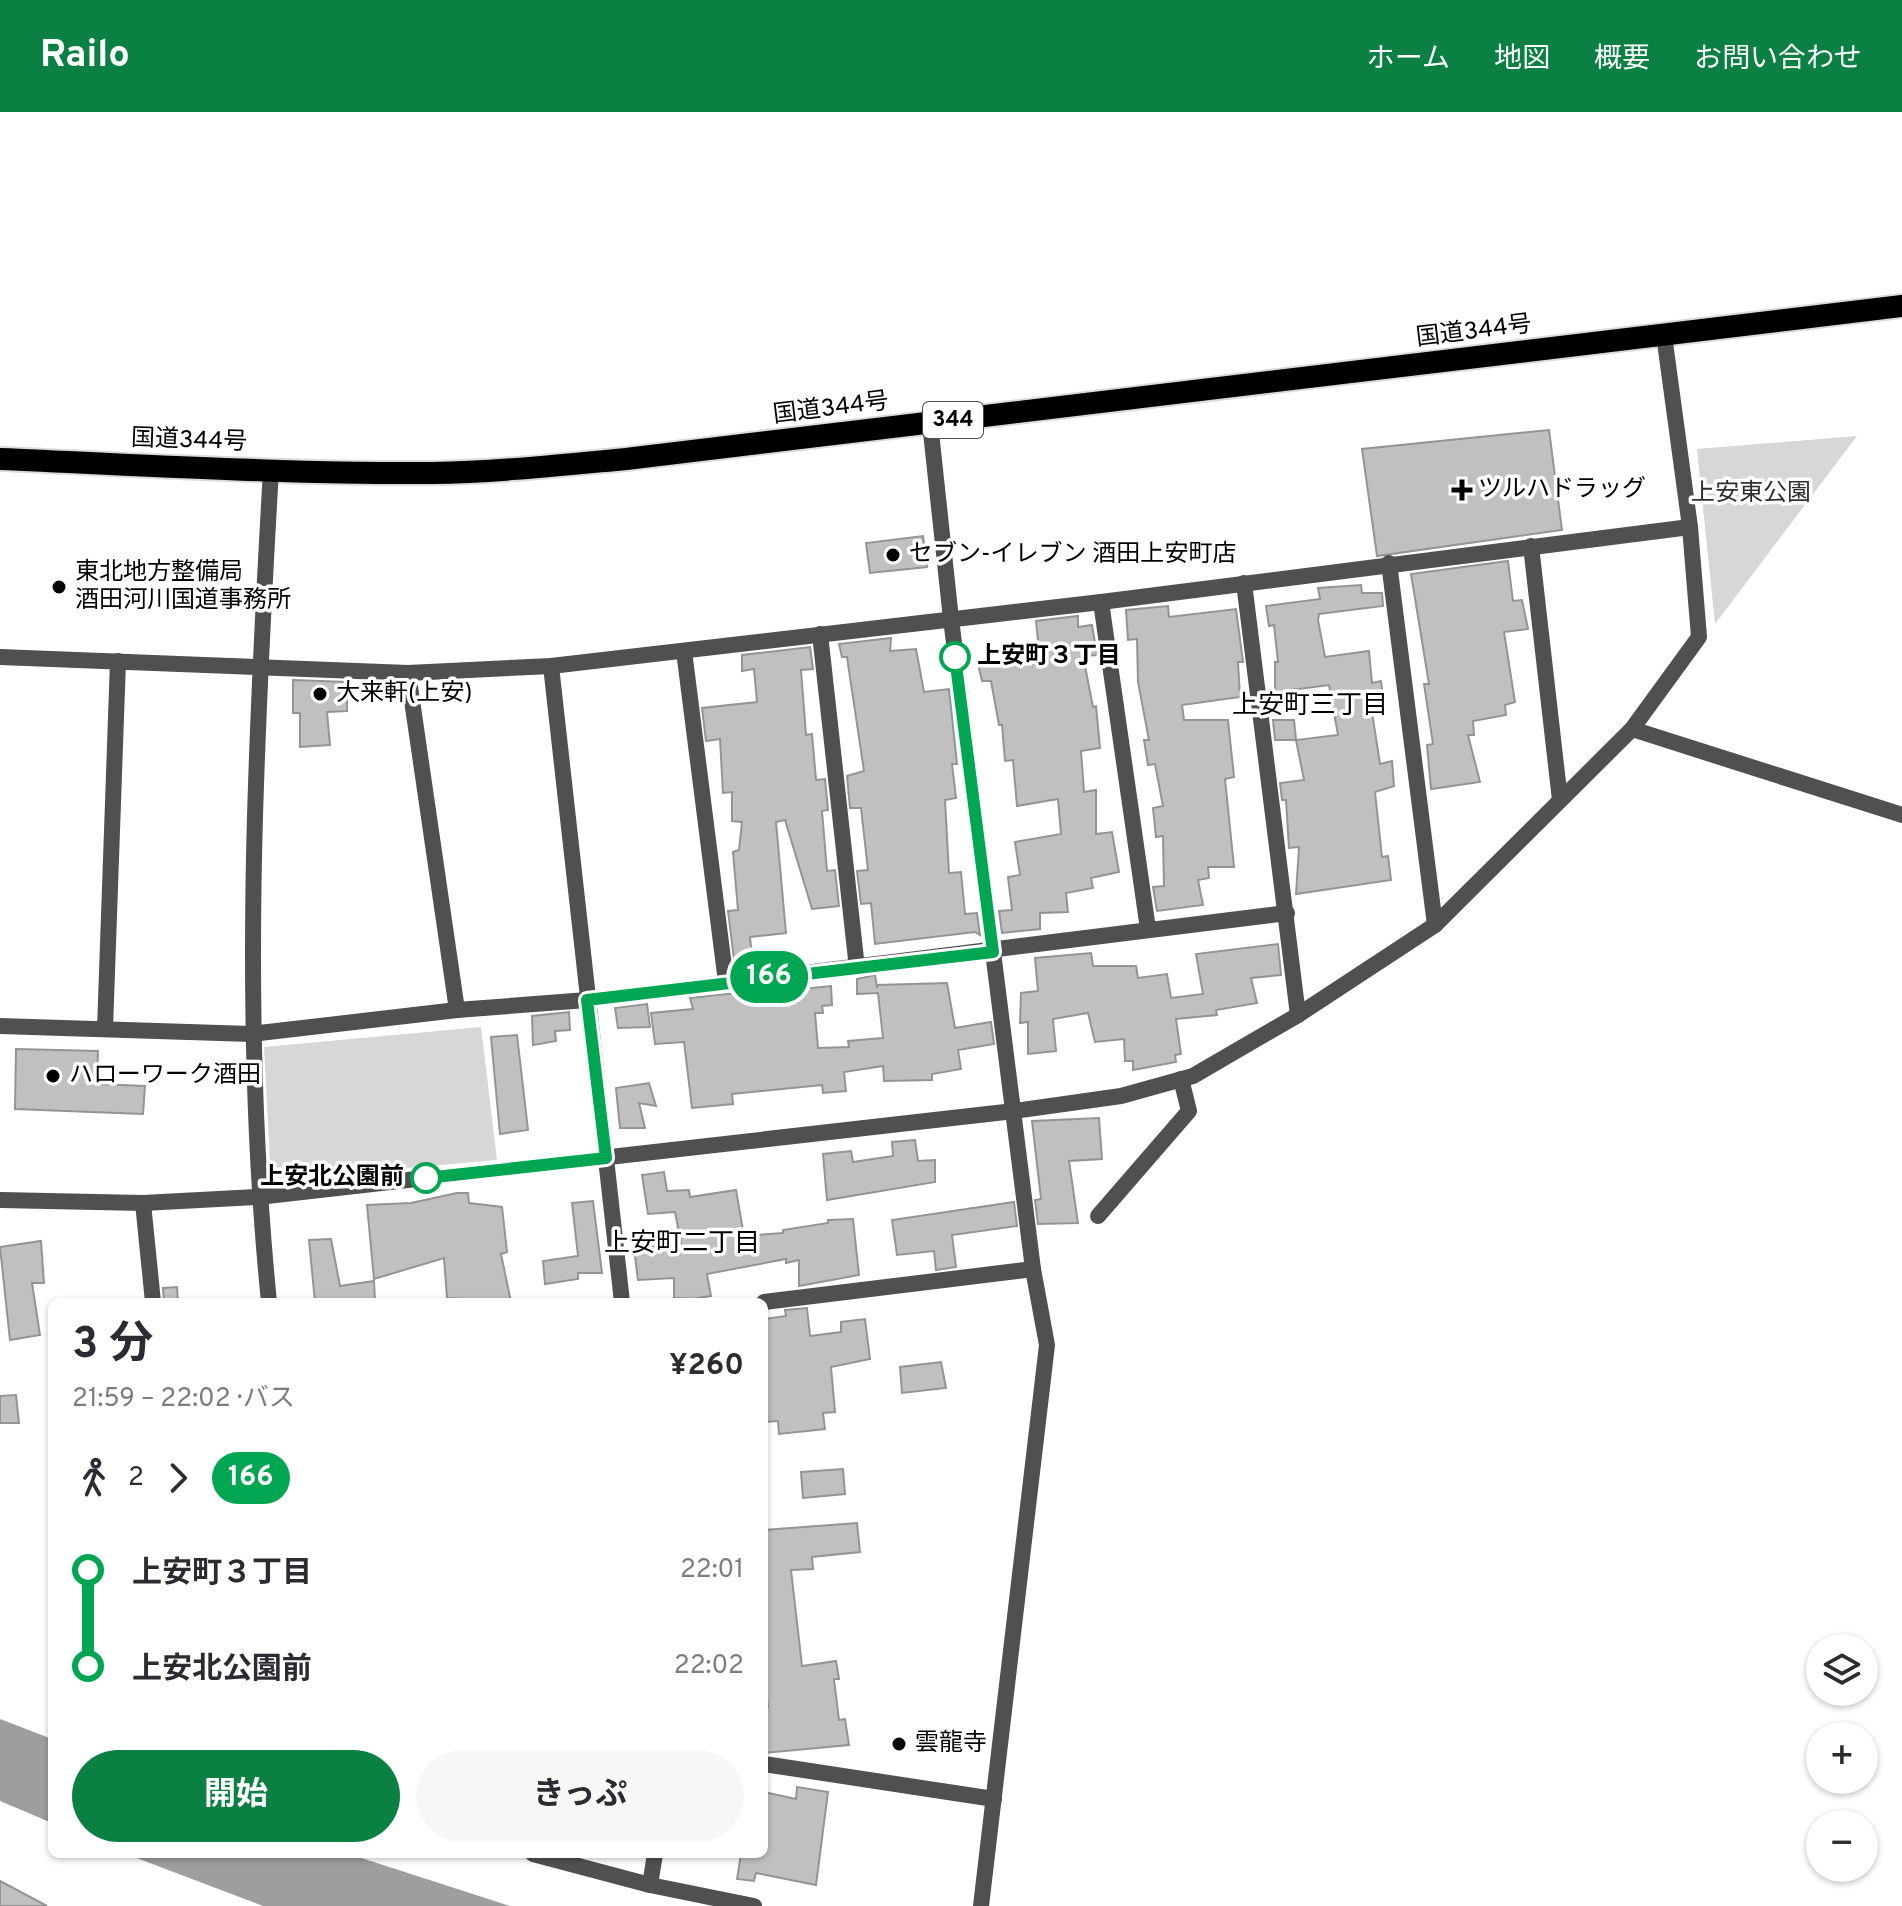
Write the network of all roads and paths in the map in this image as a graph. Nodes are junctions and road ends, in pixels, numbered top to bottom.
1 (1902, 306) edge
2 (1664, 335) junction
3 (930, 423) junction
4 (0, 459) edge
5 (271, 470) junction
6 (1690, 527) junction
7 (1531, 546) junction
8 (1389, 563) junction
9 (1244, 583) junction
10 (1101, 602) junction
11 (951, 619) junction
12 (820, 634) junction
13 (684, 651) junction
14 (0, 657) edge
15 (118, 661) junction
16 (551, 666) junction
17 (260, 667) junction
18 (408, 673) junction
19 (1632, 729) junction
20 (1560, 800) junction
21 (1902, 815) edge
22 (1287, 913) junction
23 (1435, 925) junction
24 (1148, 929) junction
25 (993, 952) junction
26 (857, 968) junction
27 (726, 982) junction
28 (587, 1000) junction
29 (457, 1010) junction
30 (1298, 1015) junction
31 (0, 1026) edge
32 (105, 1029) junction
33 (251, 1034) junction
34 (1181, 1079) junction
35 (1014, 1111) junction
36 (606, 1158) junction
37 (258, 1197) junction
38 (0, 1200) edge
39 (143, 1203) junction
40 (1098, 1216) dead end
41 (1033, 1269) junction
42 (153, 1298) edge
43 (269, 1298) edge
44 (622, 1298) edge
45 (768, 1302) edge
46 (768, 1765) edge
47 (994, 1799) junction
48 (548, 1858) edge
49 (654, 1858) edge
50 (650, 1885) junction
51 (754, 1906) edge
52 (981, 1906) edge

1 - 2 highway, 国道344号 / 344
2 - 3 highway, 国道344号 / 344
2 - 6 street
3 - 5 highway, 国道344号 / 344
3 - 11 street
4 - 5 highway, 国道344号 / 344
5 - 17 street
6 - 7 street
6 - 19 street
7 - 8 street
7 - 20 street
8 - 9 street
8 - 23 street
9 - 10 street
9 - 22 street
10 - 11 street
10 - 24 street
11 - 12 street
11 - 25 street
12 - 13 street
12 - 26 street
13 - 16 street
13 - 27 street
14 - 15 street
15 - 17 street
15 - 32 street
16 - 18 street
16 - 28 street
17 - 18 street
17 - 33 street
18 - 29 street
19 - 20 street
19 - 21 street
20 - 23 street
22 - 24 street
22 - 30 street
23 - 30 street
24 - 25 street
25 - 26 street
25 - 35 street
26 - 27 street
27 - 28 street
28 - 29 street
28 - 36 street
29 - 33 street
30 - 34 street
31 - 32 street
32 - 33 street
33 - 37 street
34 - 35 street
34 - 40 street
35 - 36 street
35 - 41 street
36 - 37 street
36 - 44 street
37 - 39 street
37 - 43 street
38 - 39 street
39 - 42 street
41 - 45 street
41 - 47 street
46 - 47 street
47 - 52 street
48 - 50 street
49 - 50 street
50 - 51 street

